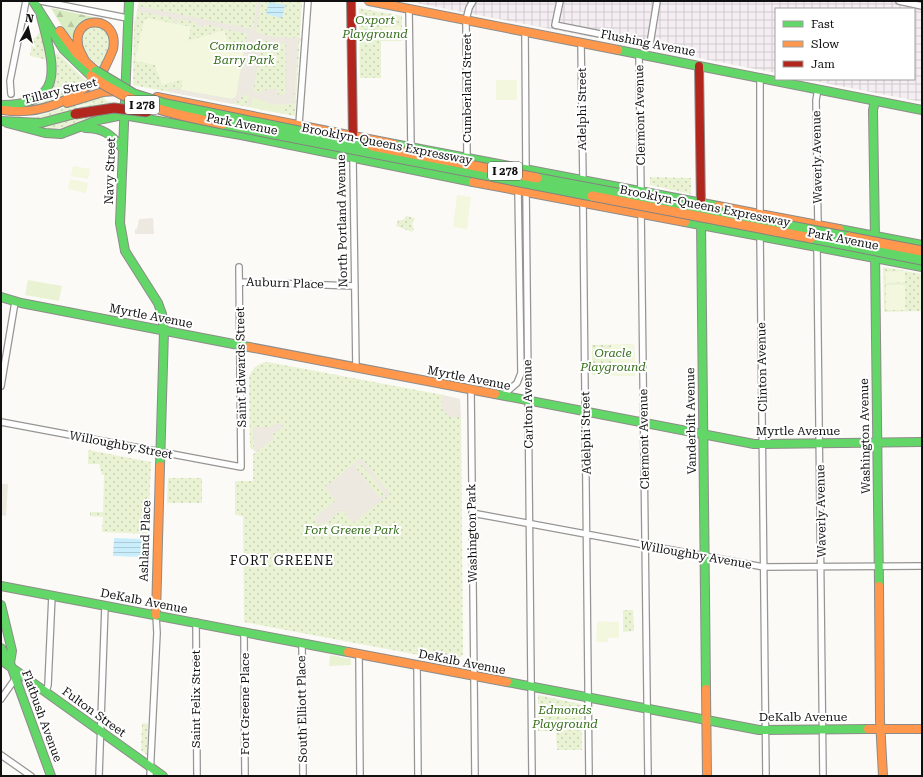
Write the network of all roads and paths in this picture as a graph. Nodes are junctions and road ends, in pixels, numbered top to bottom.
1 (26, 1) edge
2 (33, 1) edge
3 (41, 1) edge
4 (129, 1) edge
5 (308, 1) edge
6 (351, 1) edge
7 (369, 1) edge
8 (560, 1) edge
9 (657, 1) edge
10 (899, 1) edge
11 (471, 3) edge
12 (922, 6) edge
13 (409, 9) junction
14 (128, 18) junction
15 (466, 20) junction
16 (48, 24) junction
17 (526, 32) junction
18 (581, 42) junction
19 (639, 54) junction
20 (85, 61) junction
21 (699, 66) junction
22 (125, 68) junction
23 (95, 75) junction
24 (760, 77) junction
25 (118, 78) dead end
26 (818, 89) junction
27 (125, 92) junction
28 (11, 94) dead end
29 (875, 99) junction
30 (174, 100) junction
31 (1, 105) edge
32 (44, 109) junction
33 (1, 110) edge
34 (230, 110) junction
35 (922, 110) edge
36 (123, 115) junction
37 (199, 119) junction
38 (1, 121) edge
39 (170, 123) junction
40 (299, 124) junction
41 (80, 128) junction
42 (226, 133) junction
43 (353, 135) junction
44 (411, 147) junction
45 (122, 148) junction
46 (467, 158) junction
47 (353, 159) junction
48 (526, 169) junction
49 (467, 180) junction
50 (583, 180) junction
51 (522, 191) junction
52 (641, 191) junction
53 (583, 202) junction
54 (700, 202) junction
55 (641, 214) junction
56 (760, 214) junction
57 (701, 225) junction
58 (818, 225) junction
59 (760, 236) junction
60 (875, 236) junction
61 (922, 245) edge
62 (817, 247) junction
63 (922, 251) edge
64 (875, 258) junction
65 (922, 260) edge
66 (239, 267) dead end
67 (922, 267) edge
68 (240, 282) junction
69 (355, 286) junction
70 (1, 297) edge
71 (1, 302) edge
72 (15, 302) junction
73 (164, 331) junction
74 (241, 346) junction
75 (356, 368) junction
76 (1, 386) edge
77 (471, 390) junction
78 (502, 396) junction
79 (529, 401) junction
80 (585, 412) junction
81 (1, 422) edge
82 (644, 423) junction
83 (703, 434) junction
84 (922, 442) edge
85 (820, 443) junction
86 (877, 443) junction
87 (763, 444) junction
88 (160, 453) junction
89 (241, 467) joint
90 (472, 513) junction
91 (529, 523) junction
92 (587, 535) junction
93 (645, 546) junction
94 (704, 557) junction
95 (879, 566) junction
96 (922, 566) edge
97 (764, 567) junction
98 (821, 567) junction
99 (1, 586) edge
100 (52, 595) junction
101 (1, 605) edge
102 (105, 606) junction
103 (156, 615) junction
104 (196, 622) junction
105 (244, 632) junction
106 (302, 643) junction
107 (1, 648) edge
108 (359, 654) junction
109 (7, 664) edge
110 (417, 665) junction
111 (474, 676) junction
112 (15, 679) junction
113 (531, 687) junction
114 (46, 692) junction
115 (588, 698) junction
116 (1, 699) edge
117 (647, 710) junction
118 (706, 721) junction
119 (881, 729) junction
120 (922, 729) edge
121 (766, 730) junction
122 (823, 730) junction
123 (100, 731) junction
124 (1, 755) edge
125 (151, 772) edge
126 (31, 776) edge
127 (51, 776) edge
128 (99, 776) edge
129 (163, 776) edge
130 (197, 776) edge
131 (245, 776) edge
132 (303, 776) edge
133 (360, 776) edge
134 (418, 776) edge
135 (475, 776) edge
136 (532, 776) edge
137 (589, 776) edge
138 (648, 776) edge
139 (707, 776) edge
140 (766, 776) edge
141 (824, 776) edge
142 (883, 776) edge

1 - 28 street
2 - 16 main road
3 - 14 street
3 - 16 main road, Brooklyn-Queens Expressway / I 278
4 - 14 main road, Navy Street
5 - 40 street
6 - 43 main road, North Portland Avenue
7 - 13 main road, Flushing Avenue
8 - 9 street
10 - 12 street
11 - 15 street, Cumberland Street
13 - 15 main road, Flushing Avenue
13 - 44 street
14 - 22 main road, Navy Street
15 - 17 main road, Flushing Avenue
15 - 46 street, Cumberland Street
16 - 20 main road, Brooklyn-Queens Expressway / I 278
16 - 23 main road, Brooklyn-Queens Expressway / I 278
16 - 31 main road
17 - 18 main road, Flushing Avenue
17 - 48 street, Carlton Avenue
18 - 19 main road, Flushing Avenue
18 - 50 street, Adelphi Street
19 - 21 main road, Flushing Avenue
19 - 52 street, Clermont Avenue
20 - 23 main road, Brooklyn-Queens Expressway / I 278
20 - 23 main road
21 - 24 main road, Flushing Avenue
21 - 54 main road, Vanderbilt Avenue
22 - 25 main road
22 - 27 main road, Navy Street
23 - 32 main road
23 - 37 main road, Brooklyn-Queens Expressway / I 278, bridge
23 - 63 main road, Brooklyn-Queens Expressway / I 278, bridge
24 - 26 main road, Flushing Avenue
24 - 56 street, Clinton Avenue
26 - 29 main road, Flushing Avenue
26 - 58 street, Waverly Avenue
27 - 30 main road, Park Avenue
27 - 32 main road, Tillary Street
27 - 36 main road, Navy Street
29 - 35 main road, Flushing Avenue
29 - 60 main road, Washington Avenue
30 - 34 main road, Park Avenue
30 - 39 main road
32 - 33 main road, Tillary Street
34 - 40 main road, Park Avenue
34 - 42 main road
36 - 39 main road, Park Avenue
36 - 41 main road
36 - 45 main road, Navy Street
37 - 38 main road, bridge
37 - 65 main road, Brooklyn-Queens Expressway / I 278, bridge
38 - 41 main road
39 - 42 main road, Park Avenue
40 - 43 main road, Park Avenue
41 - 45 main road
42 - 47 main road, Park Avenue
43 - 44 main road, Park Avenue
43 - 47 main road, North Portland Avenue
44 - 46 main road, Park Avenue
45 - 73 main road, Navy Street
46 - 48 main road, Park Avenue
46 - 49 street, Cumberland Street
47 - 49 main road, Park Avenue
47 - 69 street, North Portland Avenue
48 - 50 main road, Park Avenue
48 - 51 street, Carlton Avenue
49 - 51 main road, Park Avenue
50 - 52 main road, Park Avenue
50 - 53 street, Adelphi Street
51 - 53 main road, Park Avenue
51 - 78 street, Carlton Avenue
51 - 79 street, Carlton Avenue
52 - 54 main road, Park Avenue
52 - 55 street, Clermont Avenue
53 - 55 main road, Park Avenue
53 - 80 street, Adelphi Street
54 - 56 main road, Park Avenue
54 - 57 main road, Vanderbilt Avenue
55 - 57 main road, Park Avenue
55 - 82 street, Clermont Avenue
56 - 58 main road, Park Avenue
56 - 59 street, Clinton Avenue
57 - 59 main road, Park Avenue
57 - 83 main road, Vanderbilt Avenue
58 - 60 main road, Park Avenue
59 - 62 main road, Park Avenue
59 - 87 street, Clinton Avenue
60 - 61 main road, Park Avenue
60 - 64 main road, Washington Avenue
62 - 64 main road, Park Avenue
62 - 85 street, Waverly Avenue
64 - 67 main road, Park Avenue
64 - 86 main road, Washington Avenue
66 - 68 street, Saint Edwards Street
68 - 69 street, Auburn Place
68 - 74 street, Saint Edwards Street
69 - 75 street, North Portland Avenue
70 - 72 main road, Myrtle Avenue
71 - 72 main road, Myrtle Avenue
72 - 73 main road, Myrtle Avenue
72 - 76 street
73 - 74 main road, Myrtle Avenue
73 - 88 main road, Ashland Place
74 - 75 main road, Myrtle Avenue
74 - 89 street, Saint Edwards Street
75 - 77 main road, Myrtle Avenue
77 - 78 main road, Myrtle Avenue
77 - 90 street, Washington Park
78 - 79 main road, Myrtle Avenue
79 - 80 main road, Myrtle Avenue
79 - 91 street, Carlton Avenue
80 - 82 main road, Myrtle Avenue
80 - 92 street, Adelphi Street
81 - 88 street, Willoughby Street
82 - 83 main road, Myrtle Avenue
82 - 93 street, Clermont Avenue
83 - 87 main road, Myrtle Avenue
83 - 94 main road, Vanderbilt Avenue
84 - 86 main road, Myrtle Avenue
85 - 86 main road, Myrtle Avenue
85 - 87 main road, Myrtle Avenue
85 - 98 street, Waverly Avenue
86 - 95 main road, Washington Avenue
87 - 97 street, Clinton Avenue
88 - 89 street, Willoughby Street
88 - 103 main road, Ashland Place
90 - 91 street, Willoughby Avenue
90 - 111 street, Washington Park
91 - 92 street, Willoughby Avenue
91 - 113 street, Carlton Avenue
92 - 93 street, Willoughby Avenue
92 - 115 street, Adelphi Street
93 - 94 street, Willoughby Avenue
93 - 117 street, Clermont Avenue
94 - 97 street, Willoughby Avenue
94 - 118 main road, Vanderbilt Avenue
95 - 96 street, Willoughby Avenue
95 - 98 street, Willoughby Avenue
95 - 119 main road, Washington Avenue
97 - 98 street, Willoughby Avenue
97 - 121 street, Clinton Avenue
98 - 122 street, Waverly Avenue
99 - 100 main road, DeKalb Avenue
100 - 102 main road, DeKalb Avenue
100 - 114 street
101 - 109 main road
102 - 103 main road, DeKalb Avenue
102 - 123 street
103 - 104 main road, DeKalb Avenue
103 - 125 street, Ashland Place
104 - 105 main road, DeKalb Avenue
104 - 130 street, Saint Felix Street
105 - 106 main road, DeKalb Avenue
105 - 131 street, Fort Greene Place
106 - 108 main road, DeKalb Avenue
106 - 132 street, South Elliott Place
107 - 109 main road
108 - 110 main road, DeKalb Avenue
108 - 133 street
109 - 112 main road, Flatbush Avenue
109 - 114 main road, Fulton Street
110 - 111 main road, DeKalb Avenue
110 - 134 street
111 - 113 main road, DeKalb Avenue
111 - 135 street
112 - 116 street
112 - 127 main road, Flatbush Avenue
113 - 115 main road, DeKalb Avenue
113 - 136 street, Carlton Avenue
114 - 123 main road, Fulton Street
115 - 117 main road, DeKalb Avenue
115 - 137 street, Adelphi Street
117 - 118 main road, DeKalb Avenue
117 - 138 street, Clermont Avenue
118 - 121 main road, DeKalb Avenue
118 - 139 main road, Vanderbilt Avenue
119 - 120 main road, DeKalb Avenue
119 - 122 main road, DeKalb Avenue
119 - 142 main road, Washington Avenue
121 - 122 main road, DeKalb Avenue
121 - 140 street, Clinton Avenue
122 - 141 street, Waverly Avenue
123 - 125 main road, Fulton Street
123 - 128 street
124 - 126 street
125 - 129 main road, Fulton Street

